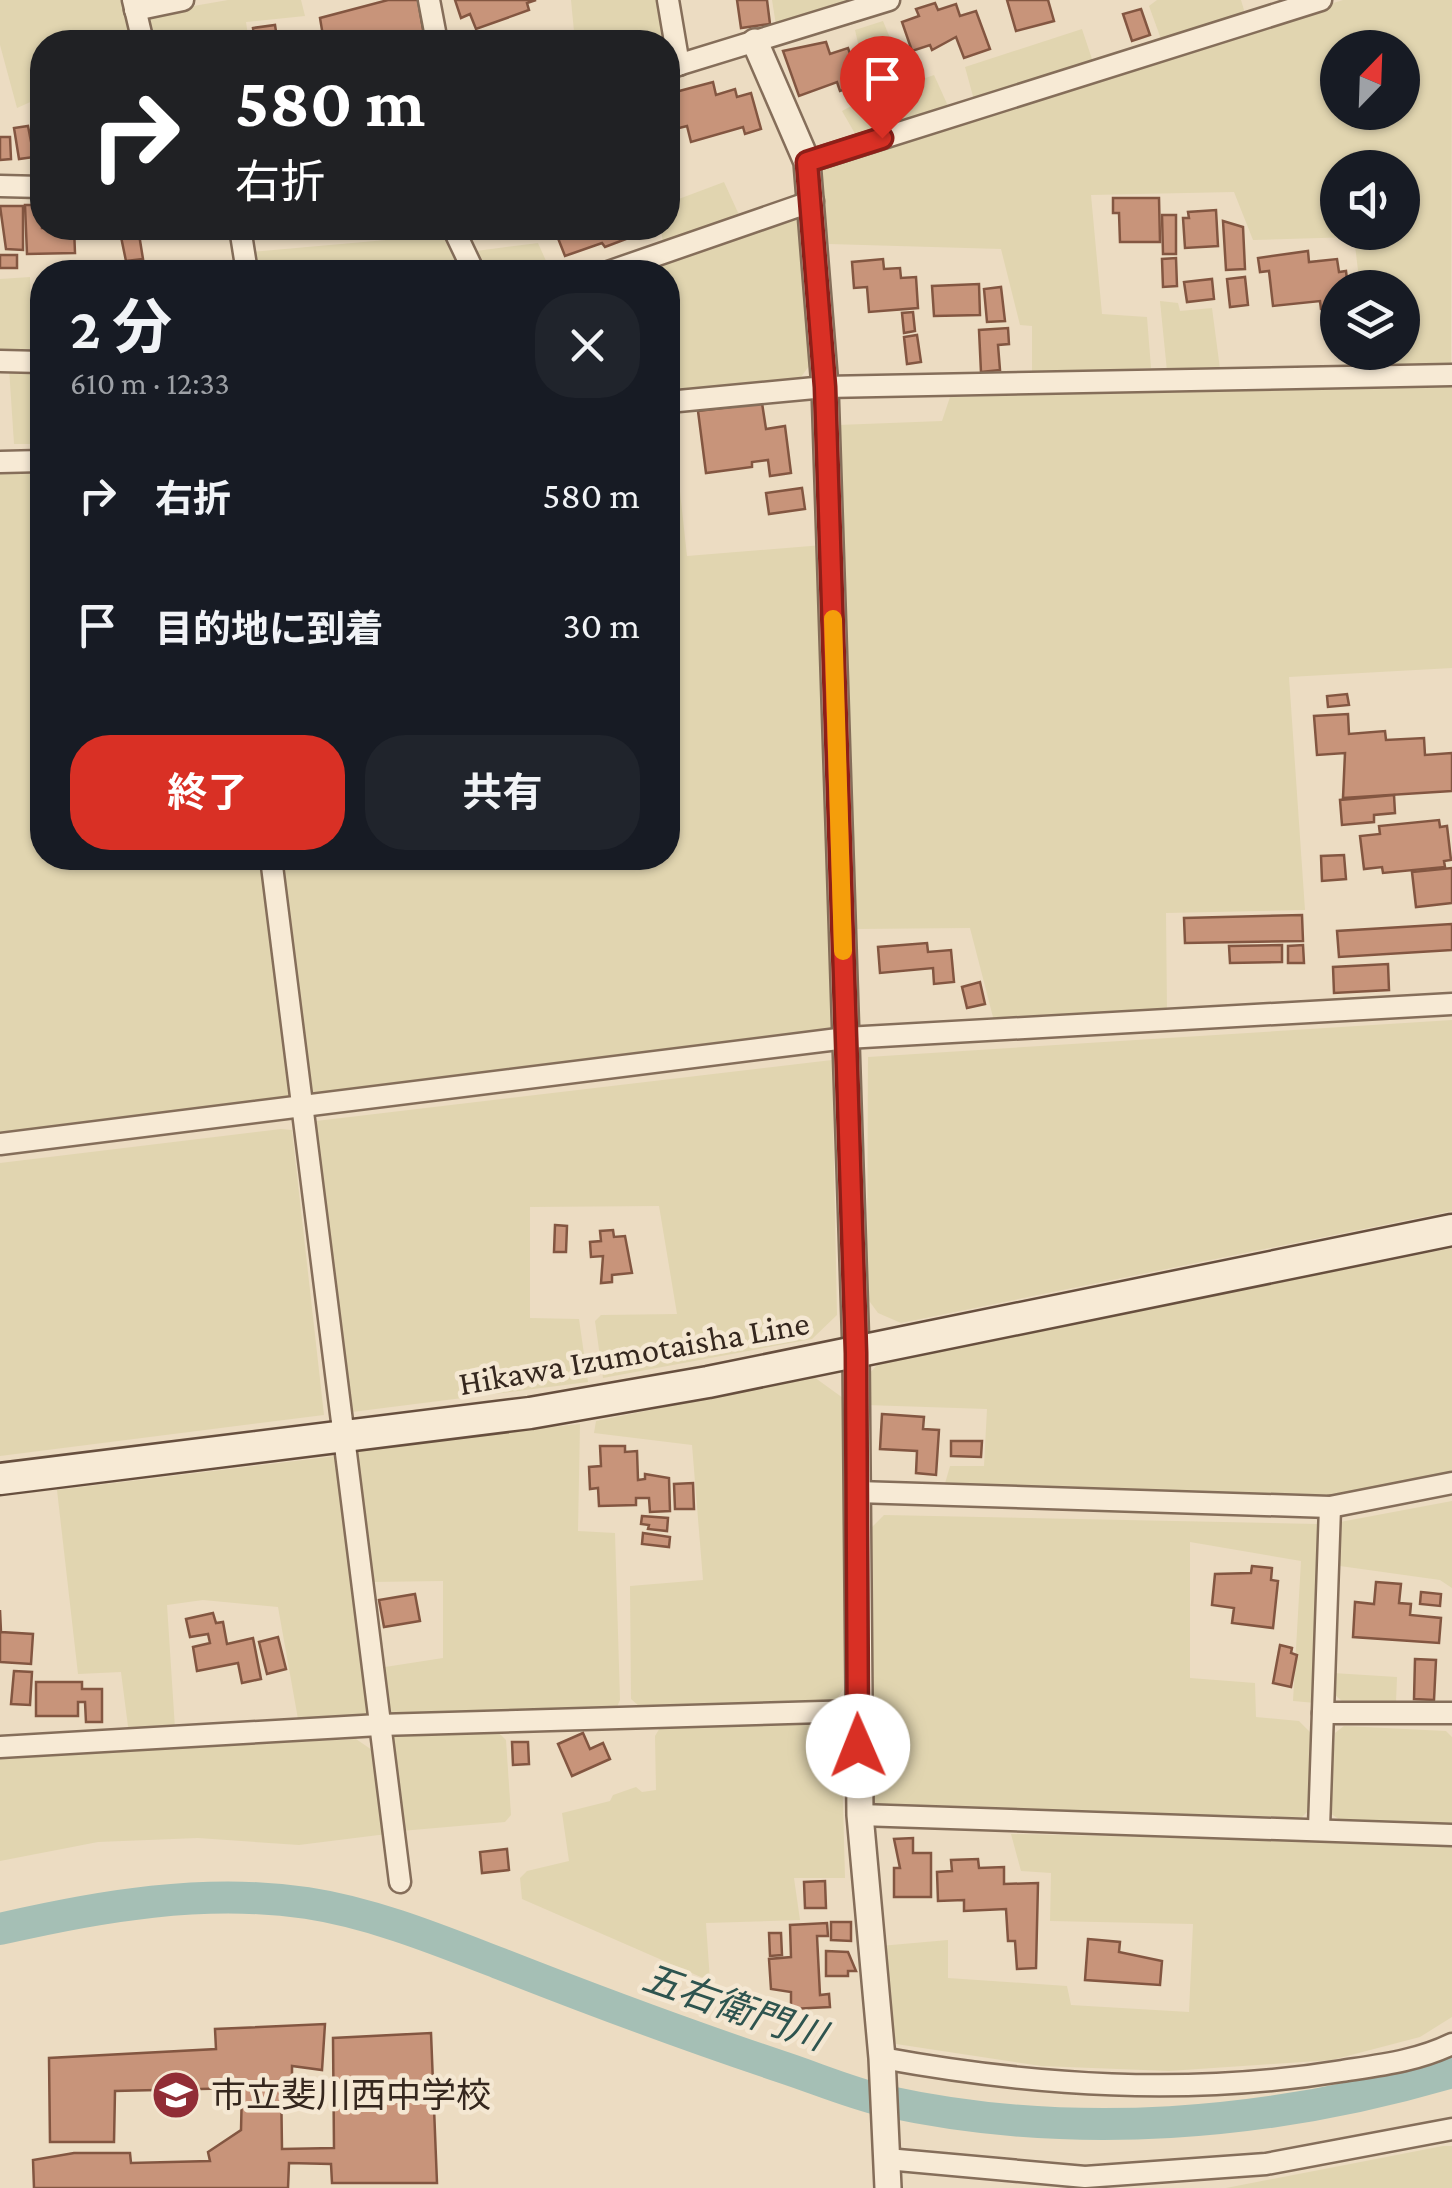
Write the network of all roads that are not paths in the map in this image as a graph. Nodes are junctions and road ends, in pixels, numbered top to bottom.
1 (183, 0) edge
2 (429, 0) edge
3 (668, 0) edge
4 (889, 0) edge
5 (1321, 0) edge
6 (134, 5) edge
7 (1252, 10) edge
8 (139, 30) edge
9 (435, 30) edge
10 (670, 30) edge
11 (755, 42) junction
12 (680, 65) edge
13 (807, 162) junction
14 (0, 186) edge
15 (30, 186) edge
16 (813, 201) junction
17 (643, 260) edge
18 (0, 361) edge
19 (30, 362) edge
20 (1452, 375) edge
21 (825, 387) junction
22 (680, 401) edge
23 (30, 461) edge
24 (0, 462) edge
25 (272, 870) edge
26 (1452, 1004) edge
27 (846, 1038) junction
28 (300, 1110) junction
29 (0, 1144) edge
30 (1452, 1230) edge
31 (856, 1353) junction
32 (343, 1436) junction
33 (0, 1479) edge
34 (1452, 1483) edge
35 (857, 1492) junction
36 (1330, 1507) junction
37 (858, 1711) junction
38 (1323, 1713) junction
39 (1452, 1713) edge
40 (378, 1726) junction
41 (0, 1747) edge
42 (860, 1815) junction
43 (1319, 1828) junction
44 (1452, 1835) edge
45 (400, 1882) dead end
46 (1452, 2044) edge
47 (882, 2058) junction
48 (1452, 2129) edge
49 (888, 2152) junction
50 (888, 2188) edge

1 - 6 street
2 - 9 street
3 - 10 street
4 - 11 street
5 - 7 street
6 - 8 street
7 - 13 street
11 - 12 street
11 - 13 street
13 - 16 street
14 - 15 street
16 - 17 street
16 - 21 street
18 - 19 street
20 - 21 street
21 - 22 street
21 - 27 street
23 - 24 street
25 - 28 street
26 - 27 street
27 - 28 street
27 - 31 street
28 - 29 street
28 - 32 street
30 - 31 main road, Hikawa Izumotaisha Line
31 - 32 main road, Hikawa Izumotaisha Line
31 - 35 street
32 - 33 main road, Hikawa Izumotaisha Line
32 - 40 street
34 - 36 street
35 - 36 street
35 - 37 street
36 - 38 street
37 - 40 street
37 - 42 street
38 - 39 street
38 - 43 street
40 - 41 street
40 - 45 street
42 - 43 street
42 - 47 street
43 - 44 street
46 - 47 street
47 - 49 street
48 - 49 street
49 - 50 street

